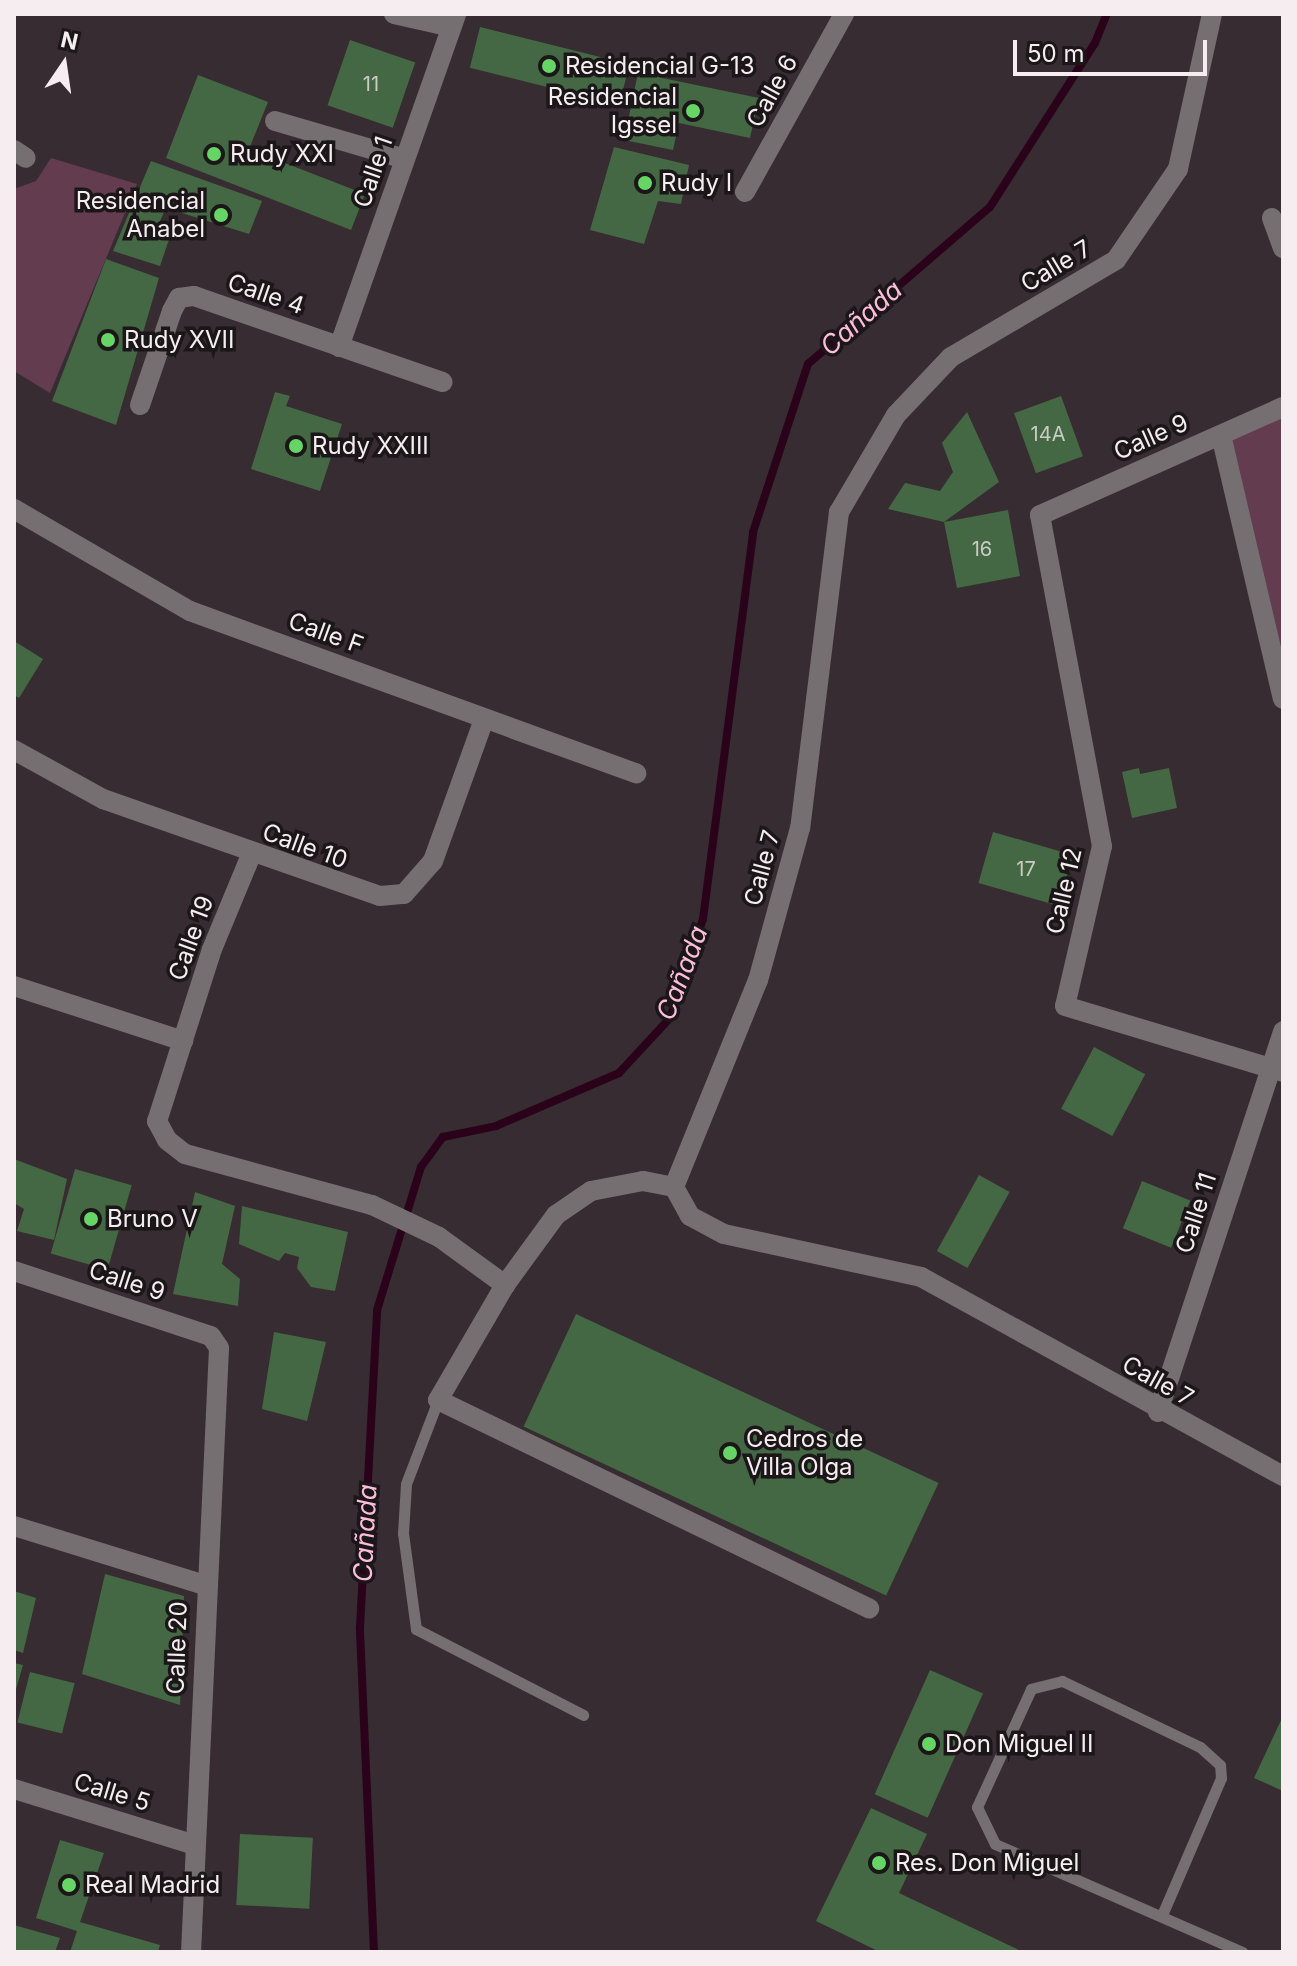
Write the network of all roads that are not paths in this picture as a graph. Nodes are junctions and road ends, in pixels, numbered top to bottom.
1 (394, 14) edge
2 (844, 14) edge
3 (1212, 14) edge
4 (454, 21) edge
5 (275, 121) dead end
6 (405, 159) junction
7 (745, 192) dead end
8 (1272, 218) dead end
9 (1283, 248) edge
10 (339, 347) junction
11 (443, 382) dead end
12 (140, 405) dead end
13 (1283, 407) edge
14 (1221, 435) junction
15 (14, 509) edge
16 (1040, 515) joint
17 (1283, 699) edge
18 (484, 719) junction
19 (14, 750) edge
20 (636, 773) dead end
21 (251, 855) junction
22 (14, 986) edge
23 (1283, 1031) edge
24 (183, 1041) junction
25 (1277, 1070) edge
26 (674, 1187) junction
27 (14, 1271) edge
28 (505, 1285) junction
29 (219, 1348) joint
30 (438, 1400) junction
31 (1158, 1412) junction
32 (1283, 1476) edge
33 (14, 1526) edge
34 (205, 1585) junction
35 (869, 1608) dead end
36 (583, 1715) dead end
37 (14, 1789) edge
38 (195, 1845) junction
39 (1162, 1915) junction
40 (191, 1952) edge
41 (1242, 1952) edge

1 - 4 street
2 - 7 street, Calle 6
3 - 26 street, Calle 7
4 - 6 street, Calle 1
5 - 6 street
6 - 10 street, Calle 1
8 - 9 street
10 - 11 street, Calle 4
10 - 12 street, Calle 4
13 - 14 street, Calle 9
14 - 16 street, Calle 9
14 - 17 street
15 - 18 street, Calle F
16 - 25 street, Calle 12
18 - 20 street, Calle F
18 - 21 street, Calle 10
19 - 21 street, Calle 10
21 - 24 street, Calle 19
22 - 24 street
23 - 25 street, Calle 11
24 - 28 street, Calle 19
25 - 31 street, Calle 11
26 - 28 street
26 - 31 street, Calle 7
27 - 29 street, Calle 9
28 - 30 street
29 - 34 street, Calle 20
30 - 35 street
30 - 36 lane
31 - 32 street, Calle 7
33 - 34 street
34 - 38 street, Calle 20
37 - 38 street, Calle 5
38 - 40 street, Calle 20
39 - 39 lane
39 - 41 lane

